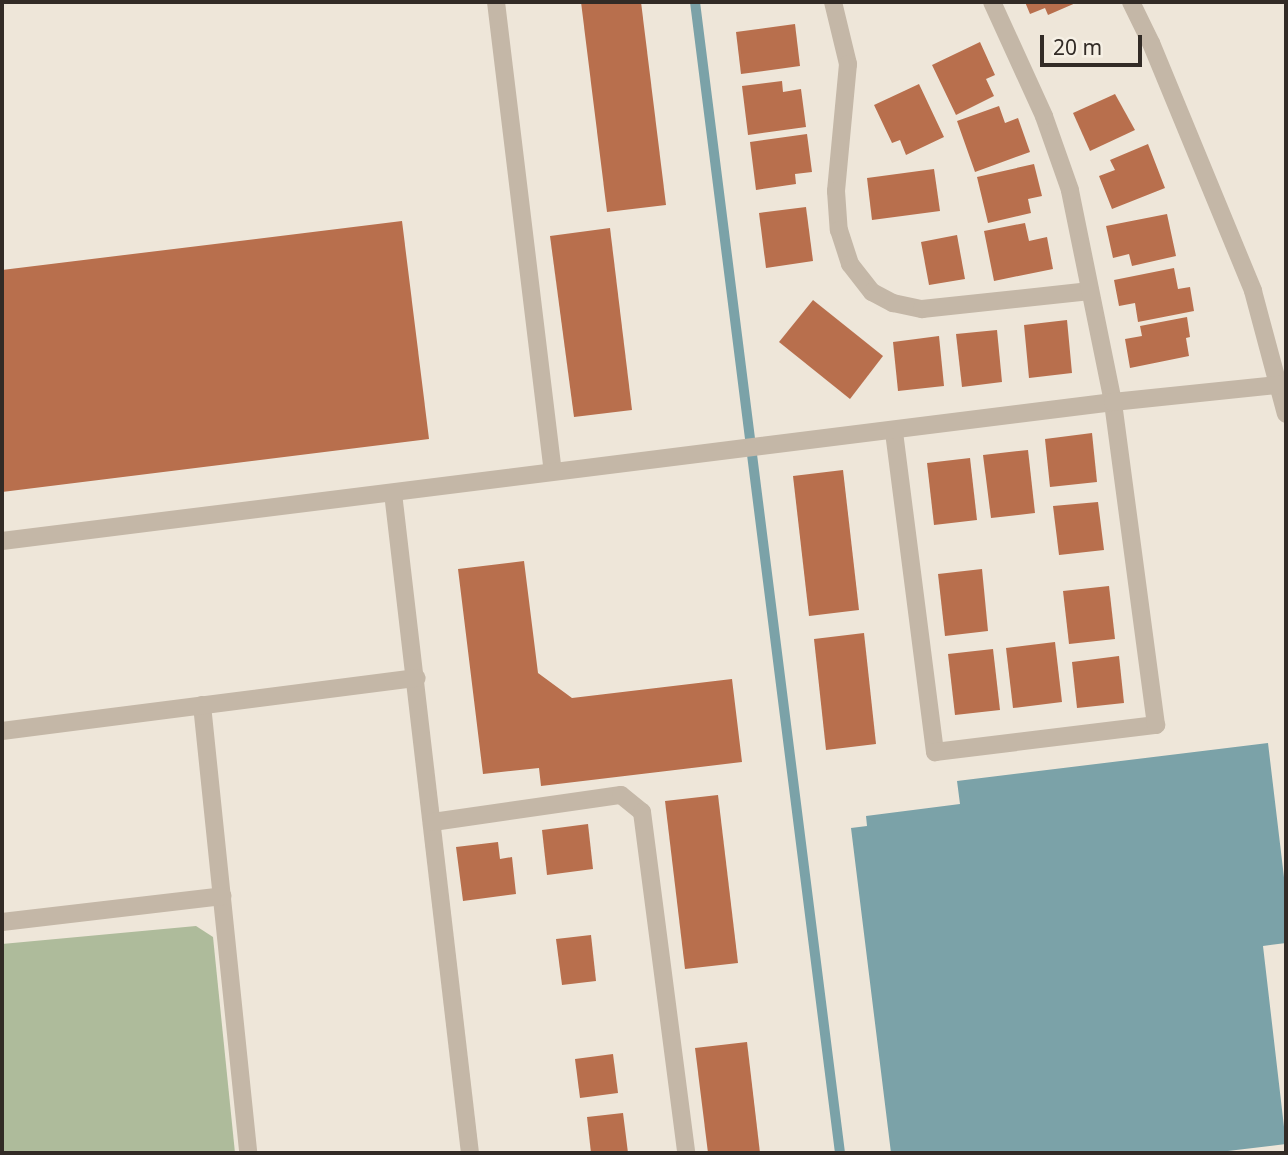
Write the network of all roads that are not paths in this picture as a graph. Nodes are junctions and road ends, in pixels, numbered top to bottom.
1 (496, 2) edge
2 (833, 2) edge
3 (992, 2) edge
4 (1131, 2) edge
5 (1090, 291) junction
6 (1282, 385) edge
7 (1113, 402) junction
8 (1286, 414) edge
9 (894, 432) junction
10 (553, 471) junction
11 (393, 493) junction
12 (2, 541) edge
13 (416, 678) junction
14 (202, 705) junction
15 (2, 731) edge
16 (433, 822) junction
17 (222, 896) junction
18 (2, 922) edge
19 (248, 1153) edge
20 (470, 1153) edge
21 (685, 1153) edge

1 - 10 street
2 - 5 street
3 - 5 street
4 - 6 street
5 - 7 street
6 - 7 street
6 - 8 street
7 - 9 street
7 - 9 street
9 - 10 street
10 - 11 street
11 - 12 street
11 - 13 street
13 - 14 street
13 - 16 street
14 - 15 street
14 - 17 street
16 - 20 street
16 - 21 street
17 - 18 street
17 - 19 street

